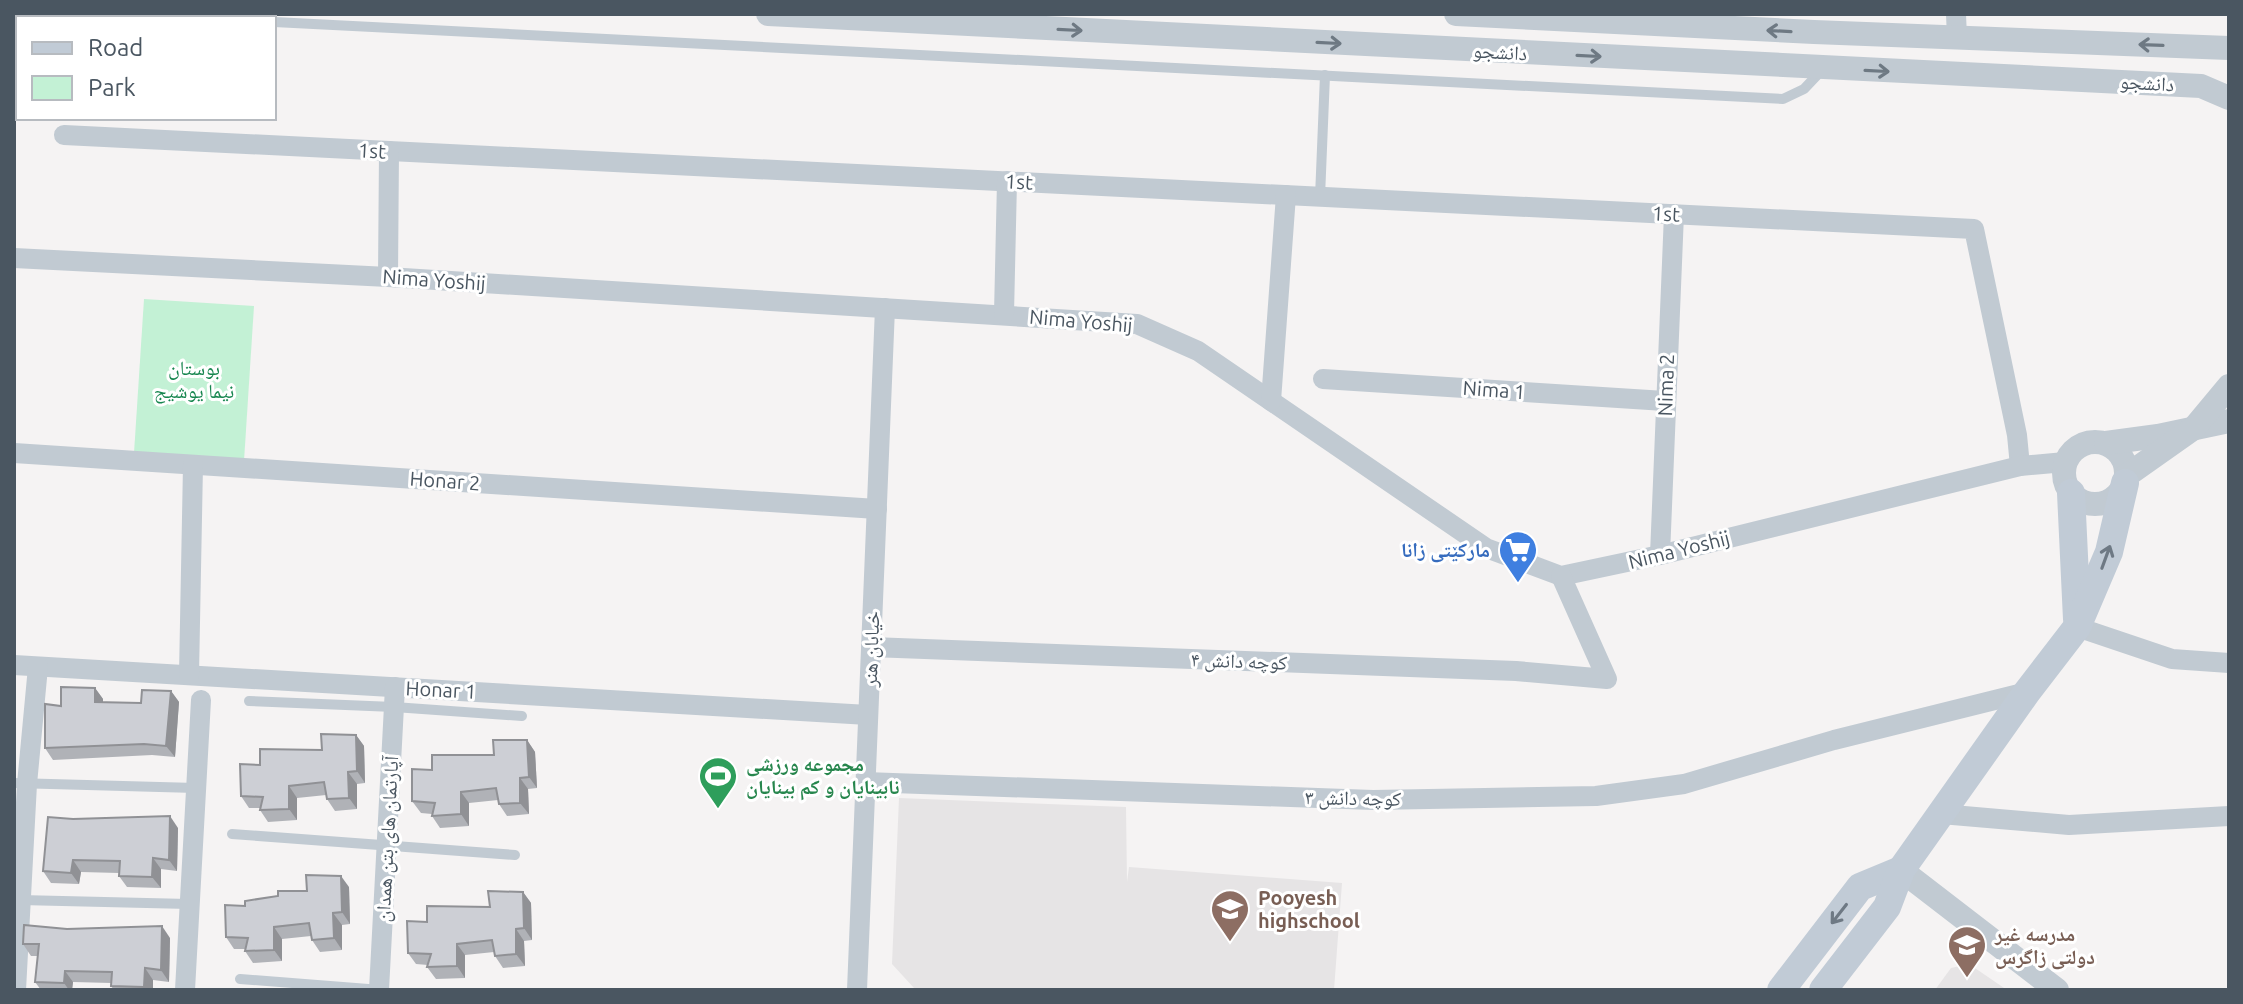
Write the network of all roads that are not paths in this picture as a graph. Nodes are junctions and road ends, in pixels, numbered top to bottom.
1 (114, 14) edge
2 (768, 14) edge
3 (1456, 14) edge
4 (154, 16) edge
5 (276, 22) edge
6 (1957, 26) edge
7 (2229, 48) edge
8 (1824, 68) junction
9 (1325, 75) junction
10 (2229, 98) edge
11 (64, 135) dead end
12 (389, 151) junction
13 (1007, 181) junction
14 (1286, 195) junction
15 (1320, 197) junction
16 (1674, 214) junction
17 (14, 258) edge
18 (388, 277) junction
19 (885, 308) junction
20 (1004, 314) junction
21 (1323, 379) dead end
22 (2229, 386) edge
23 (1271, 401) junction
24 (1665, 401) junction
25 (2229, 421) edge
26 (2194, 428) junction
27 (2106, 443) junction
28 (14, 453) edge
29 (2065, 462) junction
30 (193, 465) junction
31 (2020, 466) junction
32 (2125, 480) junction
33 (2071, 493) junction
34 (877, 509) junction
35 (1660, 555) junction
36 (1561, 576) junction
37 (2077, 627) junction
38 (871, 647) junction
39 (2229, 663) edge
40 (14, 665) edge
41 (38, 667) junction
42 (189, 675) junction
43 (2027, 692) junction
44 (394, 697) junction
45 (201, 700) joint
46 (249, 701) dead end
47 (868, 715) junction
48 (522, 716) dead end
49 (865, 782) junction
50 (20, 784) edge
51 (196, 788) junction
52 (1941, 814) junction
53 (2229, 816) edge
54 (232, 834) dead end
55 (386, 844) junction
56 (515, 855) dead end
57 (1901, 870) junction
58 (17, 900) edge
59 (189, 904) junction
60 (240, 979) dead end
61 (16, 990) edge
62 (185, 990) edge
63 (379, 990) edge
64 (857, 990) edge
65 (1781, 990) edge
66 (1823, 990) edge
67 (2057, 990) edge

1 - 4 lane
2 -> 8 street, دانشجو
6 -> 3 street, دانشجو
5 - 9 lane
7 -> 6 street, دانشجو
8 - 9 lane
8 -> 10 street, دانشجو
9 - 15 lane
11 - 12 street, 1st
12 - 13 street, 1st
12 - 18 street
13 - 14 street, 1st
13 - 20 street
14 - 15 street, 1st
14 - 23 street
15 - 16 street, 1st
16 - 24 street, Nima 2
16 - 31 street, 1st
17 - 18 street, Nima Yoshij
18 - 19 street, Nima Yoshij
19 - 20 street, Nima Yoshij
19 - 34 street, خیابان هنر
20 - 23 street, Nima Yoshij
21 - 24 street, Nima 1
22 - 26 street
23 - 36 street, Nima Yoshij
24 - 35 street, Nima 2
25 - 26 street
26 - 27 street
26 - 32 street
27 - 29 street
27 - 32 street
28 - 30 street, Honar 2
29 - 31 street, Nima Yoshij
29 - 33 street
30 - 34 street, Honar 2
30 - 42 street
31 - 35 street, Nima Yoshij
32 - 33 street
37 -> 32 main road
33 - 37 main road
34 - 38 street, خیابان هنر
35 - 36 street, Nima Yoshij
36 - 38 street, کوچه دانش ۴
37 - 39 street
37 - 43 main road
38 - 47 street, خیابان هنر
40 - 41 street, Honar 1
41 - 42 street, Honar 1
41 - 50 street
42 - 44 street, Honar 1
42 - 45 lane
43 - 49 street, کوچه دانش ۳
43 - 52 main road
44 - 46 lane
44 - 47 street, Honar 1
44 - 48 lane
44 - 55 street, آپارتمان های بتن همدان
45 - 51 street
47 - 49 street, خیابان هنر
49 - 64 street, خیابان هنر
50 - 51 lane
50 - 58 street
51 - 59 street
52 - 53 street
52 - 57 main road
54 - 55 lane
55 - 56 lane
55 - 63 street, آپارتمان های بتن همدان
57 -> 65 main road
57 - 66 main road
57 - 67 street
58 - 59 lane
58 - 61 street
59 - 62 street
60 - 63 lane

